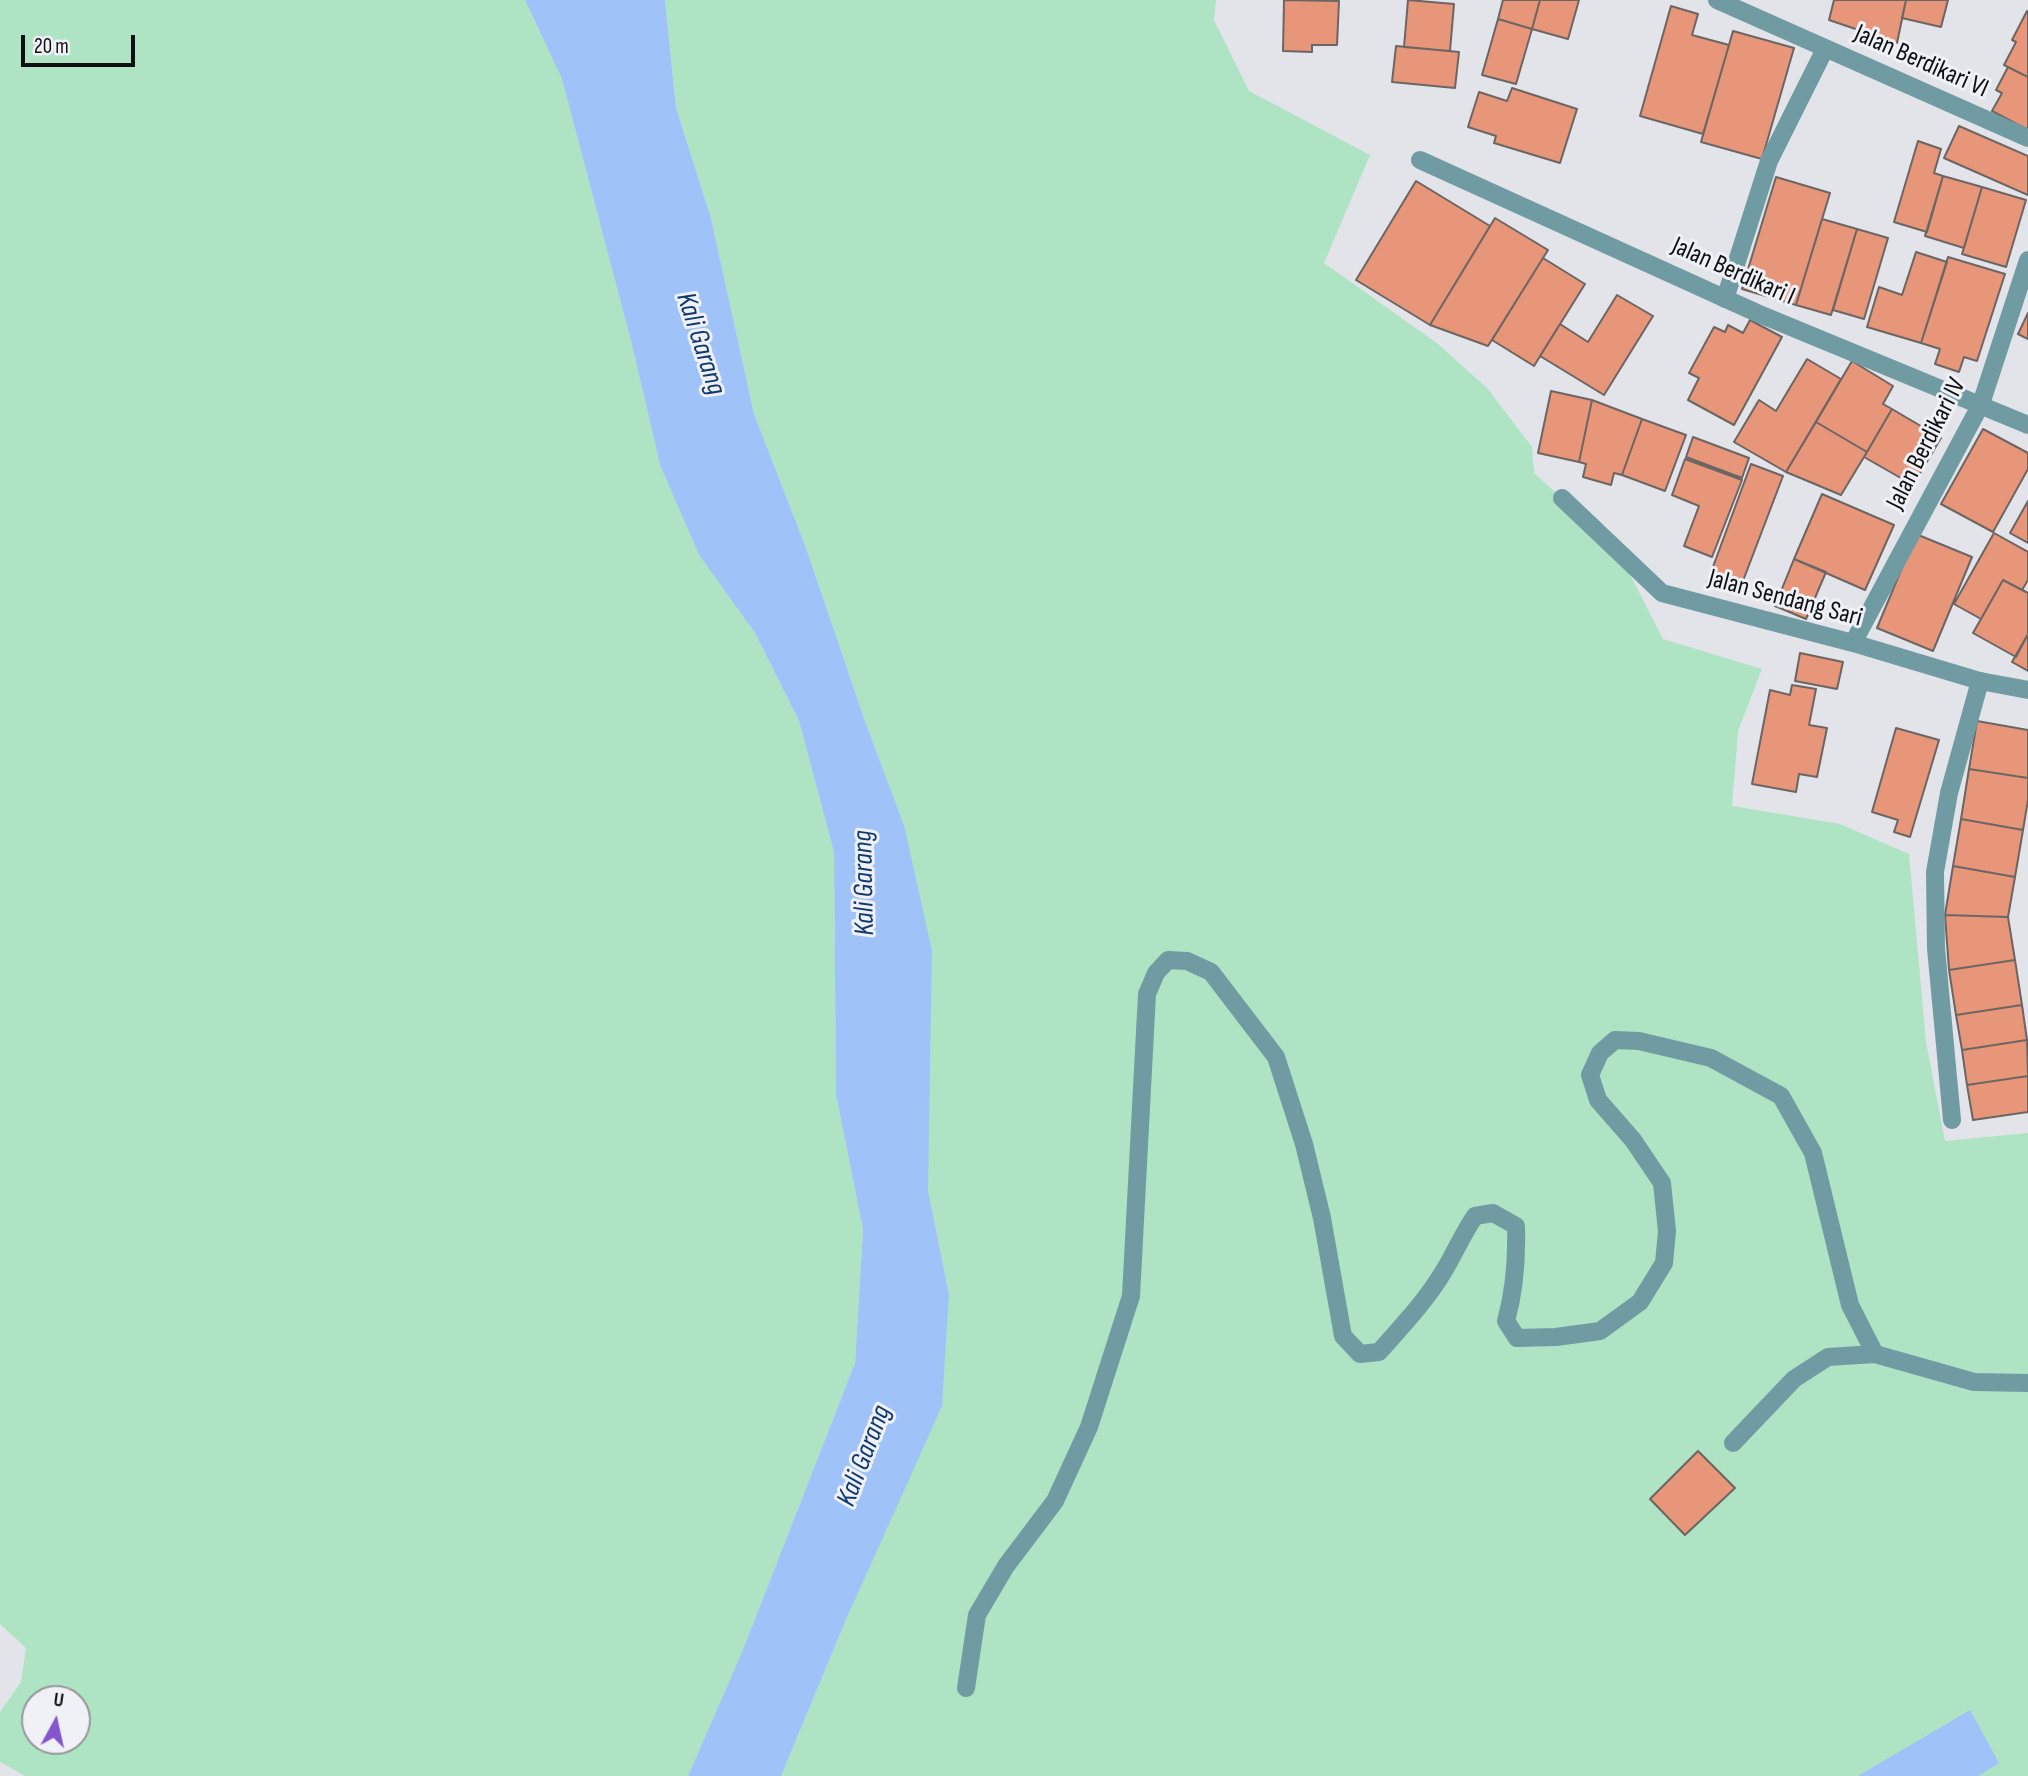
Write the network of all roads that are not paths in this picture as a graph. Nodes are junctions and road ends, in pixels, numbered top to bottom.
1 (1717, 0) edge
2 (1825, 49) junction
3 (2028, 138) edge
4 (1420, 160) dead end
5 (2028, 260) edge
6 (1725, 299) junction
7 (1982, 404) junction
8 (2028, 425) edge
9 (1562, 498) dead end
10 (1853, 643) junction
11 (1980, 681) junction
12 (2028, 690) edge
13 (1952, 1120) dead end
14 (1875, 1354) junction
15 (2028, 1383) edge
16 (1733, 1443) dead end
17 (966, 1688) dead end

1 - 2 street, Jalan Berdikari VI
2 - 3 street, Jalan Berdikari VI
2 - 6 street
4 - 6 street, Jalan Berdikari I
5 - 7 street, Jalan Berdikari IV
6 - 7 street, Jalan Berdikari I
7 - 8 street, Jalan Berdikari I
7 - 10 street, Jalan Berdikari IV
9 - 10 street, Jalan Sendang Sari
10 - 11 street, Jalan Sendang Sari
11 - 12 street, Jalan Sendang Sari
11 - 13 street
14 - 15 street
14 - 16 street
14 - 17 street

